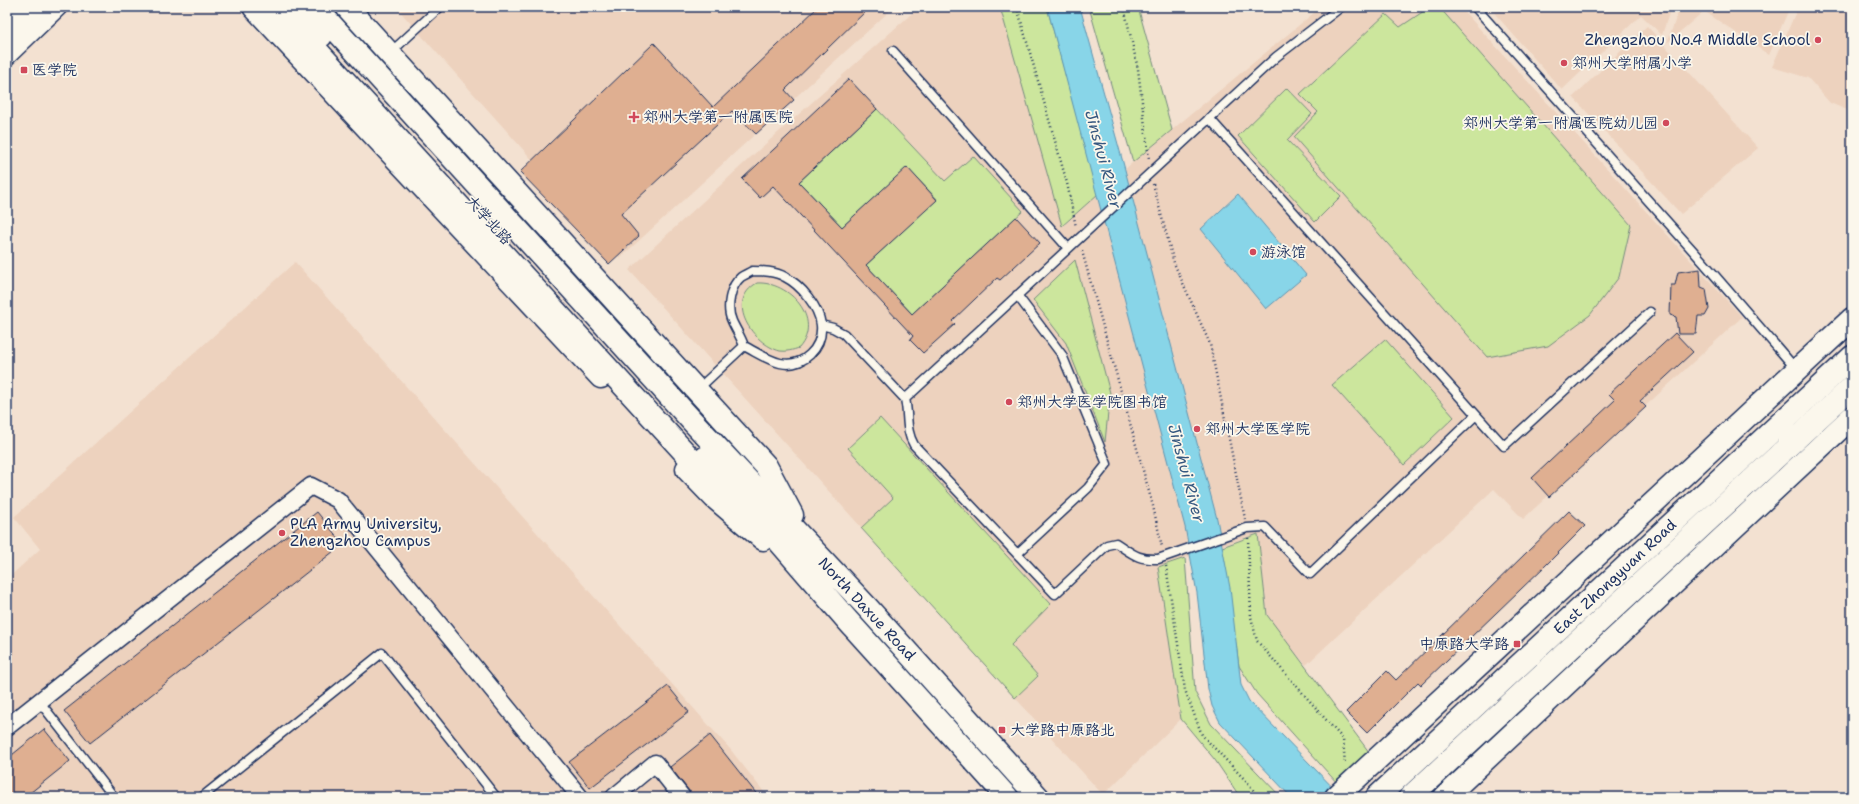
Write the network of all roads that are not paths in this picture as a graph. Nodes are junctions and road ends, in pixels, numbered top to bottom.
1 (10, 7) edge
2 (35, 7) edge
3 (59, 7) edge
4 (254, 7) edge
5 (277, 7) edge
6 (295, 7) edge
7 (315, 7) edge
8 (328, 7) edge
9 (347, 7) edge
10 (440, 7) edge
11 (1342, 7) edge
12 (1475, 7) edge
13 (7, 10) edge
14 (7, 35) edge
15 (893, 52) dead end
16 (390, 54) junction
17 (7, 57) edge
18 (1209, 118) junction
19 (1068, 248) junction
20 (1017, 295) junction
21 (1650, 312) dead end
22 (1852, 319) edge
23 (821, 325) junction
24 (744, 346) junction
25 (1852, 357) edge
26 (1797, 370) junction
27 (1852, 387) edge
28 (697, 390) junction
29 (905, 399) junction
30 (1476, 415) junction
31 (1852, 418) edge
32 (689, 428) junction
33 (792, 515) junction
34 (764, 539) junction
35 (1017, 554) junction
36 (866, 606) junction
37 (848, 620) junction
38 (39, 701) junction
39 (7, 727) edge
40 (1345, 789) edge
41 (114, 797) edge
42 (202, 797) edge
43 (496, 797) edge
44 (580, 797) edge
45 (614, 797) edge
46 (682, 797) edge
47 (1007, 797) edge
48 (1038, 797) edge
49 (1377, 797) edge
50 (1410, 797) edge
51 (1445, 797) edge

1 - 13 main road
2 - 14 main road
3 - 17 street
4 - 34 main road
5 - 34 main road
6 - 32 main road, 大学北路
7 - 32 main road, 大学北路
8 - 33 main road
9 - 16 main road
10 - 16 lane
11 - 18 lane
12 - 26 lane
15 - 19 lane
16 - 28 main road
18 - 19 lane
18 - 30 lane
19 - 20 lane
20 - 29 lane
20 - 35 lane
21 - 30 lane
22 - 26 main road
23 - 24 lane
23 - 24 lane
23 - 29 lane
24 - 28 lane
25 - 49 main road, East Zhongyuan Road
26 - 40 main road
27 - 50 main road, East Zhongyuan Road
28 - 33 main road
29 - 35 lane
30 - 35 lane
31 - 51 main road
32 - 36 main road, North Daxue Road
32 - 37 main road, North Daxue Road
33 - 36 main road
34 - 37 main road
36 - 48 main road, North Daxue Road
37 - 47 main road, North Daxue Road
38 - 39 street
38 - 41 lane
38 - 44 street
42 - 43 lane
45 - 46 street

